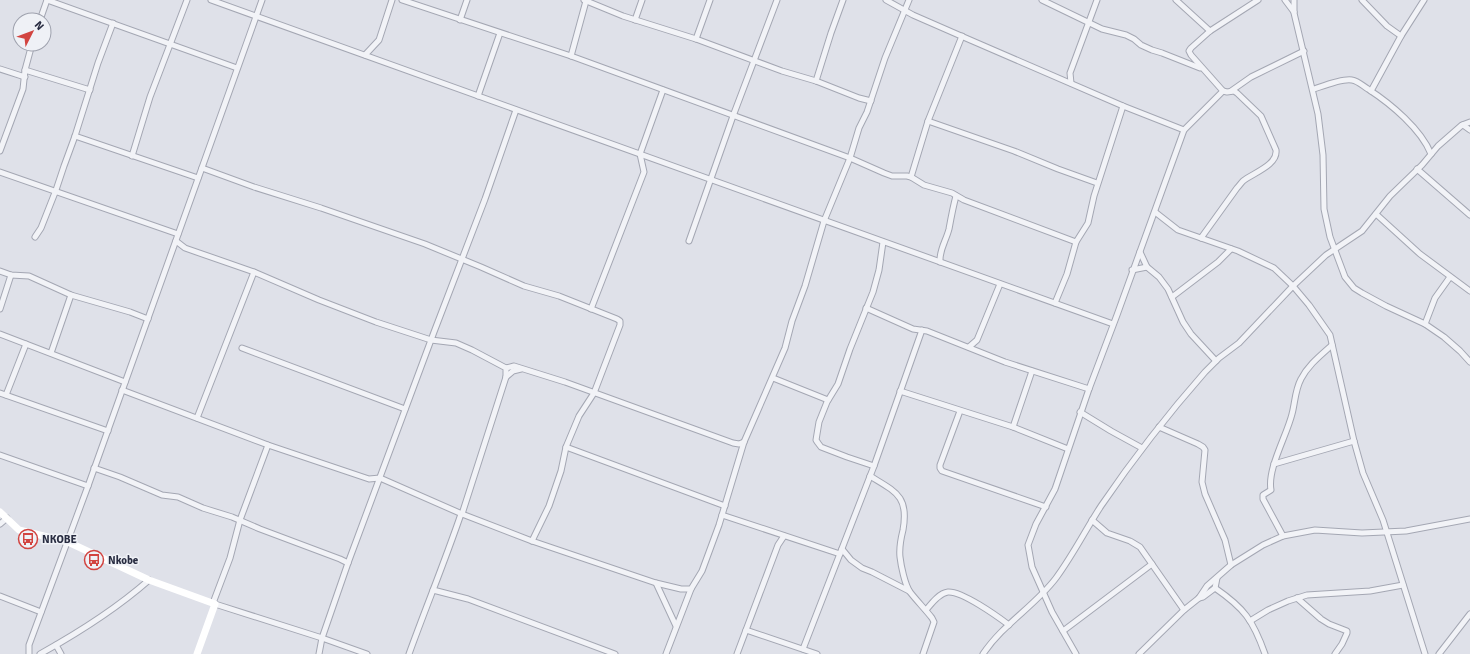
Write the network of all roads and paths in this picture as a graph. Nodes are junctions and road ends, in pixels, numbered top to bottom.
1 (47, 0) edge
2 (187, 0) edge
3 (211, 0) edge
4 (262, 0) edge
5 (392, 0) edge
6 (402, 0) edge
7 (467, 0) edge
8 (585, 0) edge
9 (642, 0) edge
10 (710, 0) edge
11 (777, 0) edge
12 (843, 0) edge
13 (886, 0) edge
14 (909, 0) edge
15 (1042, 0) edge
16 (1096, 0) edge
17 (1176, 0) edge
18 (1258, 0) edge
19 (1285, 0) edge
20 (1294, 0) edge
21 (1362, 0) edge
22 (1424, 0) edge
23 (905, 10) junction
24 (43, 12) edge
25 (1294, 13) junction
26 (256, 16) junction
27 (460, 20) junction
28 (635, 20) junction
29 (113, 23) junction
30 (1089, 23) junction
31 (1210, 31) junction
32 (500, 33) junction
33 (962, 36) junction
34 (1401, 36) junction
35 (696, 39) junction
36 (172, 44) junction
37 (1304, 51) junction
38 (30, 52) edge
39 (365, 55) junction
40 (570, 56) junction
41 (754, 61) junction
42 (238, 68) junction
43 (1202, 68) junction
44 (0, 69) edge
45 (25, 70) junction
46 (1070, 73) junction
47 (25, 77) junction
48 (1061, 79) junction
49 (816, 81) junction
50 (1071, 83) junction
51 (1314, 89) junction
52 (90, 90) junction
53 (663, 90) junction
54 (1223, 91) junction
55 (1371, 91) junction
56 (1231, 92) junction
57 (478, 96) junction
58 (870, 101) junction
59 (1123, 106) junction
60 (516, 110) junction
61 (733, 116) junction
62 (928, 121) junction
63 (1470, 122) edge
64 (1463, 125) junction
65 (1184, 130) junction
66 (1470, 130) edge
67 (75, 136) junction
68 (1427, 144) junction
69 (1438, 146) junction
70 (0, 151) edge
71 (640, 154) junction
72 (1431, 154) junction
73 (132, 156) junction
74 (850, 158) junction
75 (202, 168) junction
76 (1417, 170) junction
77 (0, 172) edge
78 (911, 177) junction
79 (198, 178) junction
80 (711, 180) junction
81 (1097, 183) junction
82 (56, 190) junction
83 (956, 196) junction
84 (1155, 212) junction
85 (1376, 214) junction
86 (1470, 215) edge
87 (824, 220) junction
88 (178, 234) junction
89 (35, 237) dead end
90 (1201, 238) junction
91 (176, 240) junction
92 (689, 241) dead end
93 (883, 242) junction
94 (1076, 242) junction
95 (185, 248) junction
96 (1231, 249) junction
97 (1334, 249) junction
98 (172, 252) junction
99 (1140, 252) junction
100 (940, 255) junction
101 (461, 259) junction
102 (932, 259) junction
103 (940, 262) junction
104 (1147, 267) junction
105 (1132, 270) junction
106 (0, 271) edge
107 (254, 272) junction
108 (11, 275) junction
109 (1450, 277) junction
110 (1000, 284) junction
111 (1293, 286) junction
112 (1470, 291) edge
113 (71, 295) junction
114 (1172, 297) junction
115 (1055, 304) junction
116 (866, 308) junction
117 (0, 309) edge
118 (591, 309) junction
119 (148, 319) junction
120 (1113, 324) junction
121 (1425, 324) junction
122 (922, 330) junction
123 (0, 334) edge
124 (431, 340) junction
125 (977, 340) junction
126 (26, 344) junction
127 (1332, 345) junction
128 (969, 347) junction
129 (242, 348) dead end
130 (980, 352) junction
131 (51, 353) junction
132 (1216, 361) junction
133 (1470, 362) edge
134 (506, 368) junction
135 (521, 369) junction
136 (1032, 370) junction
137 (506, 377) junction
138 (773, 378) junction
139 (125, 382) junction
140 (1089, 389) junction
141 (122, 390) junction
142 (900, 391) junction
143 (594, 393) junction
144 (3, 394) edge
145 (828, 400) junction
146 (405, 409) junction
147 (960, 411) junction
148 (1080, 412) junction
149 (197, 418) junction
150 (1013, 427) junction
151 (1160, 427) junction
152 (108, 431) junction
153 (1354, 441) junction
154 (744, 442) junction
155 (268, 445) junction
156 (566, 447) junction
157 (1142, 448) junction
158 (1068, 449) junction
159 (0, 455) edge
160 (1274, 464) junction
161 (874, 466) junction
162 (94, 468) junction
163 (870, 476) junction
164 (380, 478) junction
165 (88, 486) junction
166 (725, 506) junction
167 (1046, 508) junction
168 (0, 512) edge
169 (461, 514) junction
170 (722, 515) junction
171 (7, 518) junction
172 (1470, 519) edge
173 (240, 520) junction
174 (1092, 520) junction
175 (0, 524) edge
176 (1387, 533) junction
177 (784, 536) junction
178 (1283, 536) junction
179 (532, 541) junction
180 (68, 542) junction
181 (841, 552) junction
182 (348, 563) junction
183 (1152, 564) junction
184 (1231, 565) junction
185 (1217, 578) junction
186 (149, 580) junction
187 (656, 583) junction
188 (1403, 585) junction
189 (1215, 588) junction
190 (691, 589) junction
191 (433, 590) junction
192 (909, 591) junction
193 (1043, 592) junction
194 (0, 596) edge
195 (1199, 598) junction
196 (1297, 598) junction
197 (214, 603) junction
198 (926, 610) junction
199 (1184, 610) junction
200 (41, 612) junction
201 (1470, 614) edge
202 (1250, 622) junction
203 (1008, 625) junction
204 (676, 626) junction
205 (746, 630) junction
206 (1063, 630) junction
207 (322, 638) junction
208 (56, 645) junction
209 (803, 649) junction
210 (1423, 653) edge
211 (28, 654) edge
212 (40, 654) edge
213 (61, 654) edge
214 (197, 654) edge
215 (319, 654) edge
216 (367, 654) edge
217 (409, 654) edge
218 (615, 654) edge
219 (666, 654) edge
220 (737, 654) edge
221 (817, 654) edge
222 (923, 654) edge
223 (983, 654) edge
224 (1076, 654) edge
225 (1139, 654) edge
226 (1264, 654) edge
227 (1335, 654) edge
228 (1439, 654) edge

1 - 24 street
1 - 29 street
2 - 36 street
3 - 26 street
4 - 26 street
5 - 39 street
6 - 27 street
7 - 27 street
8 - 28 street
8 - 40 street
9 - 28 street
10 - 35 street
11 - 41 street
12 - 49 street
13 - 23 street
14 - 23 street
15 - 30 street
16 - 30 street
17 - 31 street
18 - 31 street
19 - 25 street
20 - 25 street
21 - 34 street
22 - 34 street
23 - 33 street
23 - 58 street
25 - 37 street
26 - 39 street
26 - 42 street
27 - 32 street
28 - 35 street
29 - 36 street
29 - 52 street
30 - 43 street
30 - 46 street
31 - 43 street
32 - 40 street
32 - 57 street
33 - 48 street
33 - 62 street
34 - 55 street
35 - 41 street
36 - 42 street
36 - 73 street
37 - 51 street
37 - 56 street
38 - 45 street
39 - 57 street
40 - 53 street
41 - 49 street
41 - 61 street
42 - 75 street
43 - 54 street
44 - 47 street
45 - 47 street
45 - 52 street
46 - 48 street
46 - 50 street
47 - 70 street
48 - 50 street
49 - 58 street
50 - 59 street
51 - 55 street
51 - 97 street
52 - 67 street
53 - 61 street
53 - 71 street
54 - 56 street
54 - 65 street
55 - 68 street
56 - 90 street
57 - 60 street
58 - 74 street
59 - 65 street
59 - 81 street
60 - 71 street
60 - 101 street
61 - 74 street
61 - 80 street
62 - 78 street
62 - 81 street
63 - 64 street
64 - 66 street
64 - 69 street
65 - 84 street
67 - 73 street
67 - 82 street
68 - 69 street
68 - 72 street
69 - 72 street
71 - 80 street
71 - 118 street
72 - 76 street
73 - 79 street
74 - 78 street
74 - 87 street
75 - 79 street
75 - 101 street
76 - 85 street
76 - 86 street
77 - 82 street
78 - 83 street
79 - 88 street
80 - 87 street
80 - 92 street
81 - 94 street
82 - 88 street
82 - 89 street
83 - 94 street
83 - 100 street
84 - 90 street
84 - 99 street
85 - 97 street
85 - 109 street
87 - 93 street
87 - 138 street
88 - 91 street
90 - 96 street
91 - 95 street
91 - 98 street
93 - 102 street
93 - 116 street
94 - 115 street
95 - 98 street
95 - 107 street
96 - 111 street
96 - 114 street
97 - 111 street
97 - 121 street
98 - 119 street
99 - 104 street
99 - 105 street
100 - 102 street
100 - 103 street
101 - 118 street
101 - 124 street
102 - 103 street
103 - 110 street
104 - 105 street
104 - 114 street
105 - 120 street
106 - 108 street
107 - 124 street
107 - 149 street
108 - 113 street
108 - 117 street
109 - 112 street
109 - 121 street
110 - 115 street
110 - 125 street
111 - 127 street
111 - 132 street
113 - 119 street
113 - 131 street
114 - 132 street
115 - 120 street
116 - 122 street
116 - 145 street
118 - 143 street
119 - 139 street
120 - 140 street
121 - 133 street
122 - 128 street
122 - 142 street
123 - 126 street
124 - 134 street
124 - 146 street
125 - 128 street
125 - 130 street
126 - 131 street
126 - 144 street
127 - 153 street
127 - 160 street
128 - 130 street
129 - 146 street
130 - 136 street
131 - 139 street
132 - 151 street
134 - 135 street
134 - 137 street
135 - 137 street
135 - 143 street
136 - 140 street
136 - 150 street
137 - 169 street
138 - 145 street
138 - 154 street
139 - 141 street
140 - 148 street
141 - 149 street
141 - 152 street
142 - 147 street
142 - 161 street
143 - 154 street
143 - 156 street
144 - 152 street
145 - 161 street
146 - 164 street
147 - 150 street
147 - 167 street
148 - 157 street
148 - 158 street
149 - 155 street
150 - 158 street
151 - 157 street
151 - 184 street
152 - 162 street
153 - 160 street
153 - 176 street
154 - 166 street
155 - 164 street
155 - 173 street
156 - 166 street
156 - 179 street
157 - 174 street
158 - 167 street
159 - 165 street
160 - 178 street
161 - 163 street
162 - 165 street
162 - 173 street
163 - 181 street
163 - 192 street
164 - 169 street
164 - 182 street
165 - 180 street
166 - 170 street
167 - 193 street
168 - 171 street
169 - 179 street
169 - 191 street
170 - 177 street
170 - 190 street
171 - 175 street
171 - 180 street
172 - 176 street
173 - 182 street
173 - 197 street
174 - 183 street
174 - 193 street
176 - 178 street
176 - 188 street
177 - 181 street
177 - 205 street
178 - 184 street
179 - 187 street
180 - 186 street
180 - 200 street
181 - 192 street
181 - 209 street
182 - 207 street
183 - 199 street
183 - 206 street
184 - 185 street
185 - 189 street
185 - 195 street
186 - 197 street
186 - 208 street
187 - 190 street
187 - 204 street
188 - 196 street
188 - 210 street
189 - 195 street
189 - 202 street
190 - 204 street
191 - 217 street
191 - 218 street
192 - 198 street
193 - 203 street
193 - 206 street
194 - 200 street
195 - 199 street
196 - 202 street
196 - 227 street
197 - 207 street
197 - 214 street
198 - 203 street
198 - 222 street
199 - 225 street
200 - 211 street
201 - 228 street
202 - 226 street
203 - 223 street
204 - 219 street
205 - 209 street
205 - 220 street
206 - 224 street
207 - 215 street
207 - 216 street
208 - 212 street
208 - 213 street
209 - 221 street

